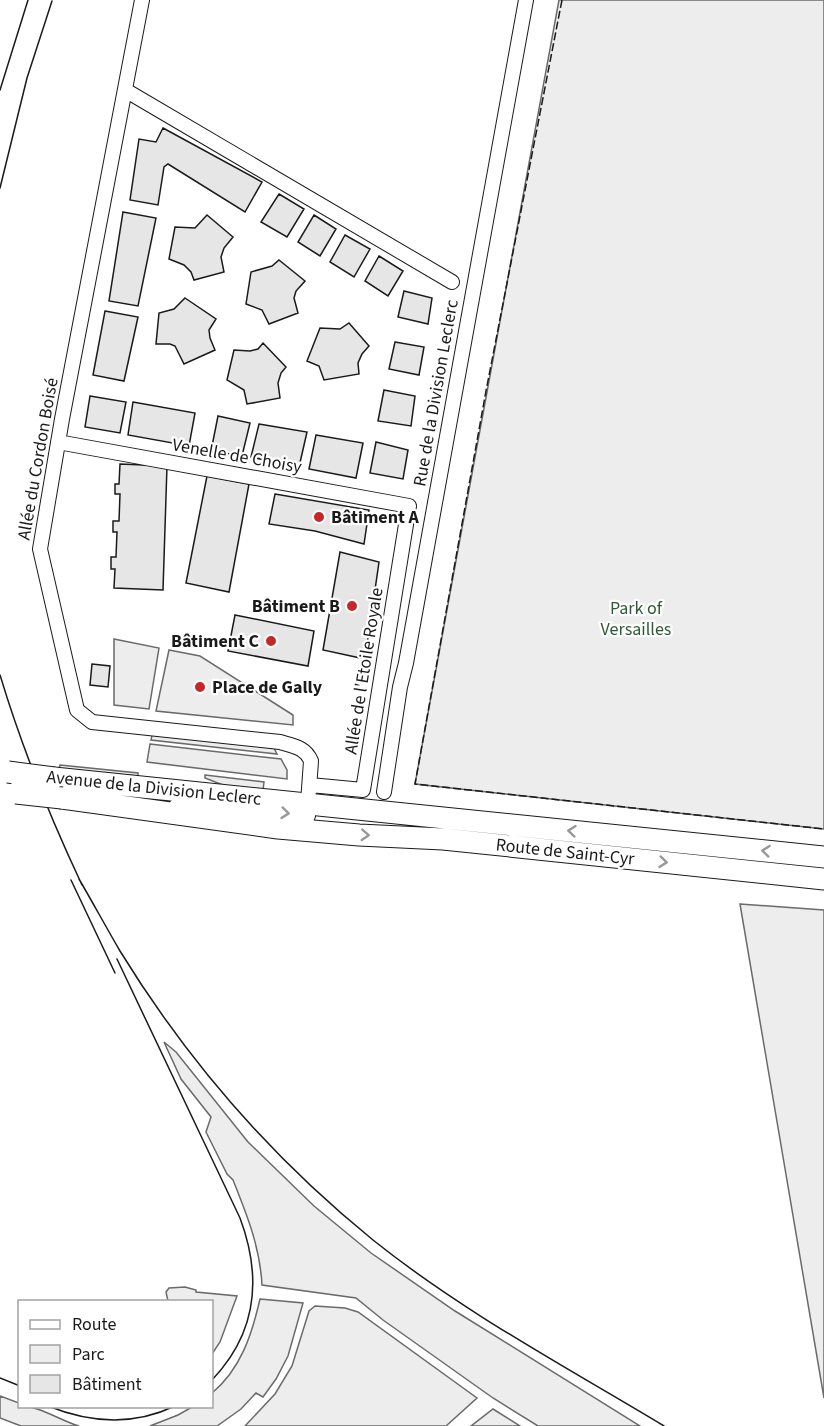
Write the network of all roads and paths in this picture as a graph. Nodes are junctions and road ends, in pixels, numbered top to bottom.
1 (142, 0) edge
2 (526, 0) edge
3 (125, 90) junction
4 (452, 282) dead end
5 (58, 442) junction
6 (409, 506) joint
7 (4, 771) edge
8 (384, 792) dead end
9 (8, 793) edge
10 (308, 808) junction
11 (824, 857) edge
12 (824, 879) edge

1 - 3 street, Allée du Cordon Boisé
2 - 8 street, Rue de la Division Leclerc
3 - 4 street
3 - 5 street, Allée du Cordon Boisé
5 - 6 street, Venelle de Choisy
5 - 10 street, Allée du Cordon Boisé
6 - 10 street, Allée de l'Etoile Royale
10 -> 7 main road, Avenue de la Division Leclerc, bridge
9 - 10 main road, Avenue de la Division Leclerc, bridge
11 -> 10 main road, Route de Saint-Cyr
10 -> 12 main road, Route de Saint-Cyr

